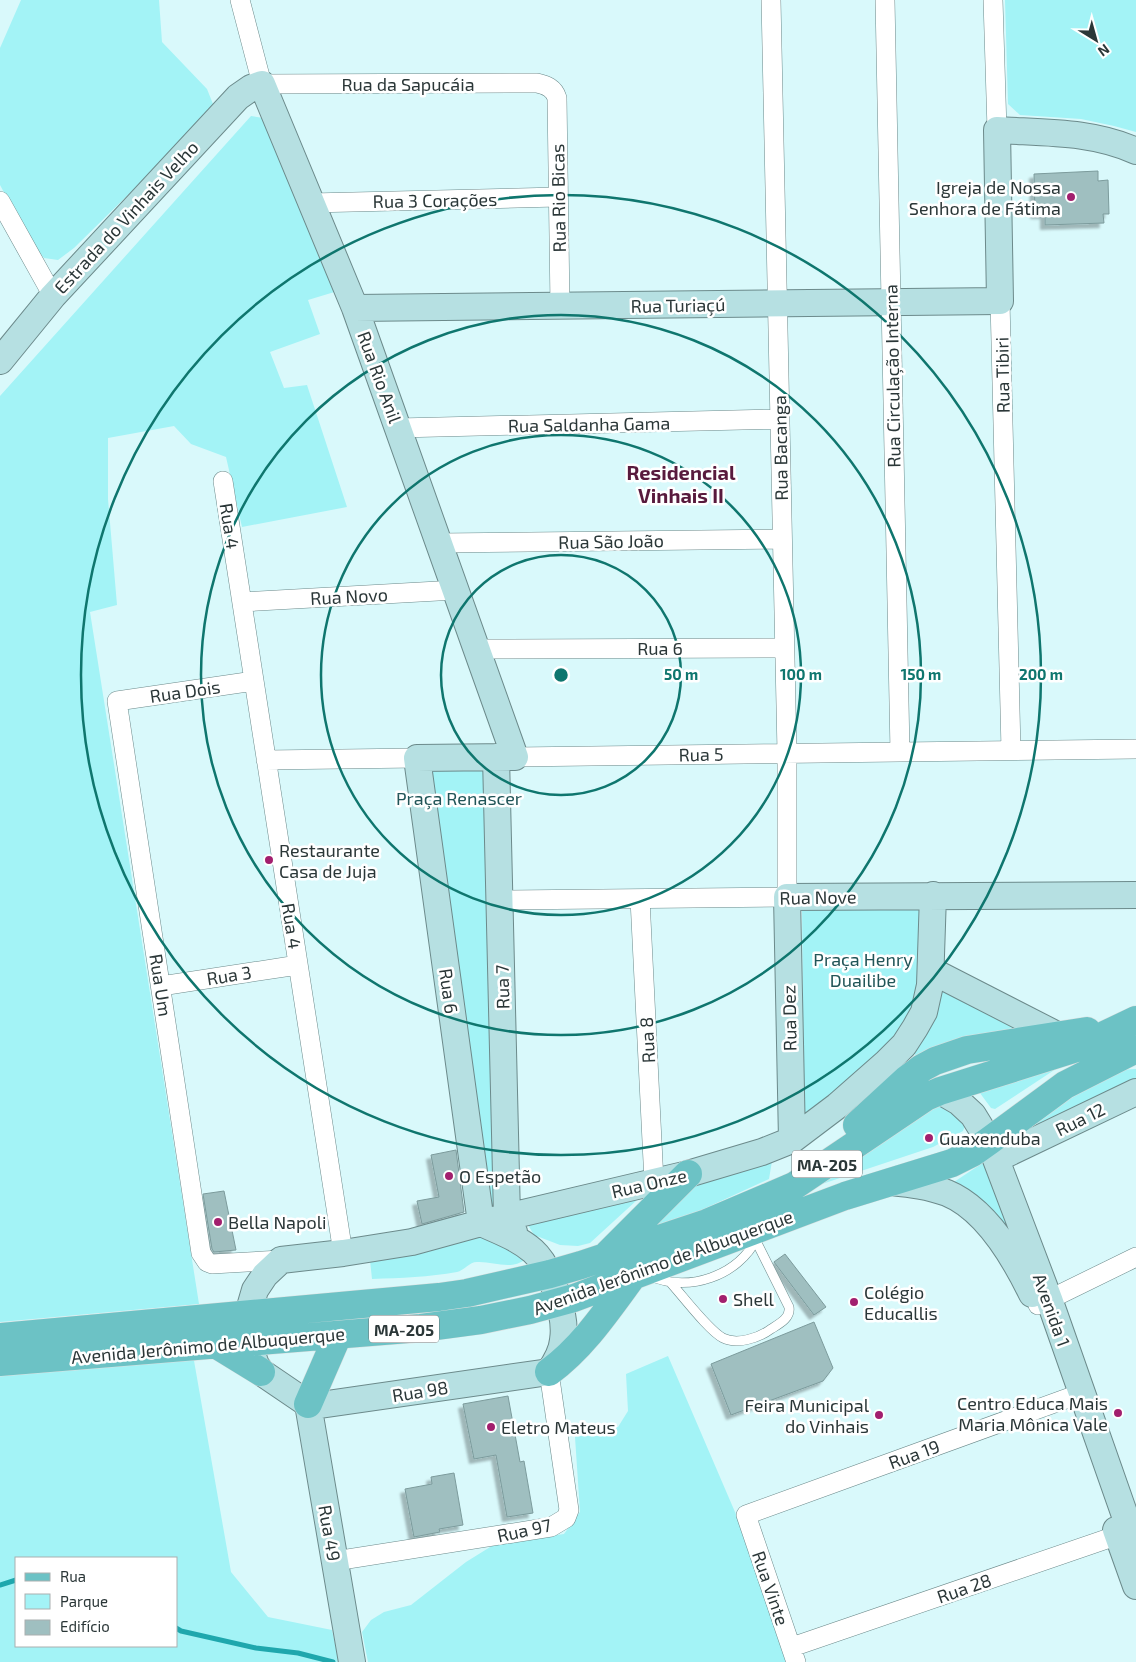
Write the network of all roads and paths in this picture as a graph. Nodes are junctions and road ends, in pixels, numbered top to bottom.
1 (240, 0) edge
2 (771, 0) edge
3 (884, 0) edge
4 (994, 0) edge
5 (262, 84) junction
6 (553, 91) joint
7 (997, 130) junction
8 (1136, 151) edge
9 (558, 197) junction
10 (0, 201) edge
11 (311, 203) junction
12 (53, 296) junction
13 (1000, 301) junction
14 (891, 302) junction
15 (777, 304) junction
16 (560, 306) junction
17 (355, 308) junction
18 (0, 361) edge
19 (780, 420) junction
20 (398, 428) junction
21 (223, 481) dead end
22 (782, 539) junction
23 (439, 543) junction
24 (456, 590) junction
25 (242, 602) junction
26 (476, 648) junction
27 (784, 648) junction
28 (254, 681) junction
29 (117, 701) joint
30 (1136, 749) edge
31 (1011, 750) junction
32 (900, 752) junction
33 (786, 753) junction
34 (506, 757) junction
35 (418, 758) junction
36 (266, 760) junction
37 (1136, 895) edge
38 (933, 896) junction
39 (787, 897) junction
40 (640, 899) junction
41 (500, 900) junction
42 (298, 965) junction
43 (932, 972) junction
44 (161, 986) junction
45 (1132, 1032) edge
46 (1057, 1035) junction
47 (1108, 1062) junction
48 (1136, 1064) edge
49 (940, 1091) junction
50 (1136, 1092) edge
51 (792, 1140) junction
52 (993, 1150) junction
53 (688, 1174) junction
54 (654, 1182) junction
55 (890, 1182) junction
56 (481, 1223) junction
57 (706, 1224) junction
58 (512, 1228) junction
59 (759, 1235) junction
60 (343, 1253) junction
61 (1136, 1257) edge
62 (603, 1258) junction
63 (281, 1260) junction
64 (550, 1274) junction
65 (638, 1275) junction
66 (670, 1282) junction
67 (1043, 1302) junction
68 (559, 1303) junction
69 (248, 1314) junction
70 (338, 1335) junction
71 (0, 1337) edge
72 (248, 1342) junction
73 (218, 1345) junction
74 (0, 1362) edge
75 (261, 1372) junction
76 (549, 1372) junction
77 (1076, 1395) junction
78 (308, 1404) junction
79 (746, 1514) joint
80 (1130, 1535) edge
81 (335, 1561) junction
82 (1136, 1586) edge
83 (794, 1655) edge
84 (352, 1662) edge

1 - 5 street, Rua Rio Anil
2 - 15 street, Rua Bacanga
3 - 14 street, Rua Circulação Interna
4 - 7 street, Rua Tibiri
5 - 6 street, Rua da Sapucáia
5 - 11 street, Rua Rio Anil
5 - 12 street, Estrada do Vinhais Velho
6 - 9 street, Rua Rio Bicas
7 - 8 street
7 - 13 street, Rua Tibiri
9 - 11 street, Rua 3 Corações
9 - 16 street, Rua Rio Bicas
10 - 12 street
11 - 17 street, Rua Rio Anil
12 - 18 street, Estrada do Vinhais Velho
13 - 14 street, Rua Turiaçú
13 - 31 street, Rua Tibiri
14 - 15 street, Rua Turiaçú
14 - 32 street, Rua Circulação Interna
15 - 16 street, Rua Turiaçú
15 - 19 street, Rua Bacanga
16 - 17 street, Rua Turiaçú
17 - 20 street, Rua Rio Anil
19 - 20 street, Rua Saldanha Gama
19 - 22 street, Rua Bacanga
20 - 23 street, Rua Rio Anil
21 - 25 street, Rua 4
22 - 23 street, Rua São João
22 - 27 street, Rua Bacanga
23 - 24 street, Rua Rio Anil
24 - 25 street, Rua Novo
24 - 26 street, Rua Rio Anil
25 - 28 street, Rua 4
26 - 27 street, Rua 6
26 - 34 street, Rua Rio Anil
27 - 33 street, Rua Bacanga
28 - 29 street, Rua Dois
28 - 36 street, Rua 4
29 - 44 street, Rua Um
30 - 31 street, Rua 5
31 - 32 street, Rua 5
32 - 33 street, Rua 5
33 - 34 street, Rua 5
33 - 39 street, Rua Bacanga
34 - 35 street, Rua 5
34 - 41 street, Rua 7
35 - 36 street, Rua 5
35 - 56 street, Rua 6
36 - 42 street, Rua 4
37 - 38 street, Rua Nove
38 - 39 street, Rua Nove
38 - 43 street, Rua Onze
39 - 40 street, Rua Nove
39 - 51 street, Rua Dez
40 - 41 street, Rua Nove
40 - 54 street, Rua 8
41 - 58 street, Rua 7
42 - 44 street, Rua 3
42 - 60 street, Rua 4
43 - 46 street
43 - 51 street, Rua Onze
44 - 63 street, Rua Um
45 - 46 main road
45 - 47 main road, Avenida Jerônimo de Albuquerque / MA-205
45 - 49 main road, Avenida Jerônimo de Albuquerque / MA-205
46 - 57 main road
47 - 48 main road
47 - 52 main road, Avenida Jerônimo de Albuquerque / MA-205
49 - 52 street, Avenida 1
49 - 57 main road, Avenida Jerônimo de Albuquerque / MA-205
50 - 52 street, Rua 12
51 - 53 street, Rua Onze
52 - 55 main road, Avenida Jerônimo de Albuquerque / MA-205
52 - 67 street, Avenida 1
53 - 54 street, Rua Onze
53 - 62 main road
54 - 58 street, Rua Onze
55 - 59 main road, Avenida Jerônimo de Albuquerque / MA-205
55 - 67 street, Avenida 1
56 - 58 street
56 - 60 street
57 - 62 main road, Avenida Jerônimo de Albuquerque / MA-205
58 - 64 street
59 - 65 main road, Avenida Jerônimo de Albuquerque / MA-205
59 - 66 lane
59 - 66 lane
60 - 63 street
61 - 67 street
62 - 64 main road, Avenida Jerônimo de Albuquerque / MA-205
63 - 69 street
64 - 68 street
64 - 69 main road, Avenida Jerônimo de Albuquerque / MA-205
65 - 66 lane
65 - 68 main road, Avenida Jerônimo de Albuquerque / MA-205
65 - 76 main road
67 - 77 street, Avenida 1
68 - 70 main road, Avenida Jerônimo de Albuquerque / MA-205
68 - 76 street
69 - 71 main road, Avenida Jerônimo de Albuquerque / MA-205
69 - 72 street
70 - 72 main road, Avenida Jerônimo de Albuquerque / MA-205
70 - 78 main road
72 - 73 main road, Avenida Jerônimo de Albuquerque / MA-205
72 - 75 street
73 - 74 main road, Avenida Jerônimo de Albuquerque / MA-205
73 - 75 main road
75 - 78 street
76 - 78 street, Rua 98
76 - 81 street, Rua 97
77 - 79 street, Rua 19
77 - 80 street, Avenida 1
78 - 81 street, Rua 49
79 - 83 street, Rua Vinte
80 - 82 street, Avenida 1
80 - 83 street, Rua 28
81 - 84 street, Rua 49

